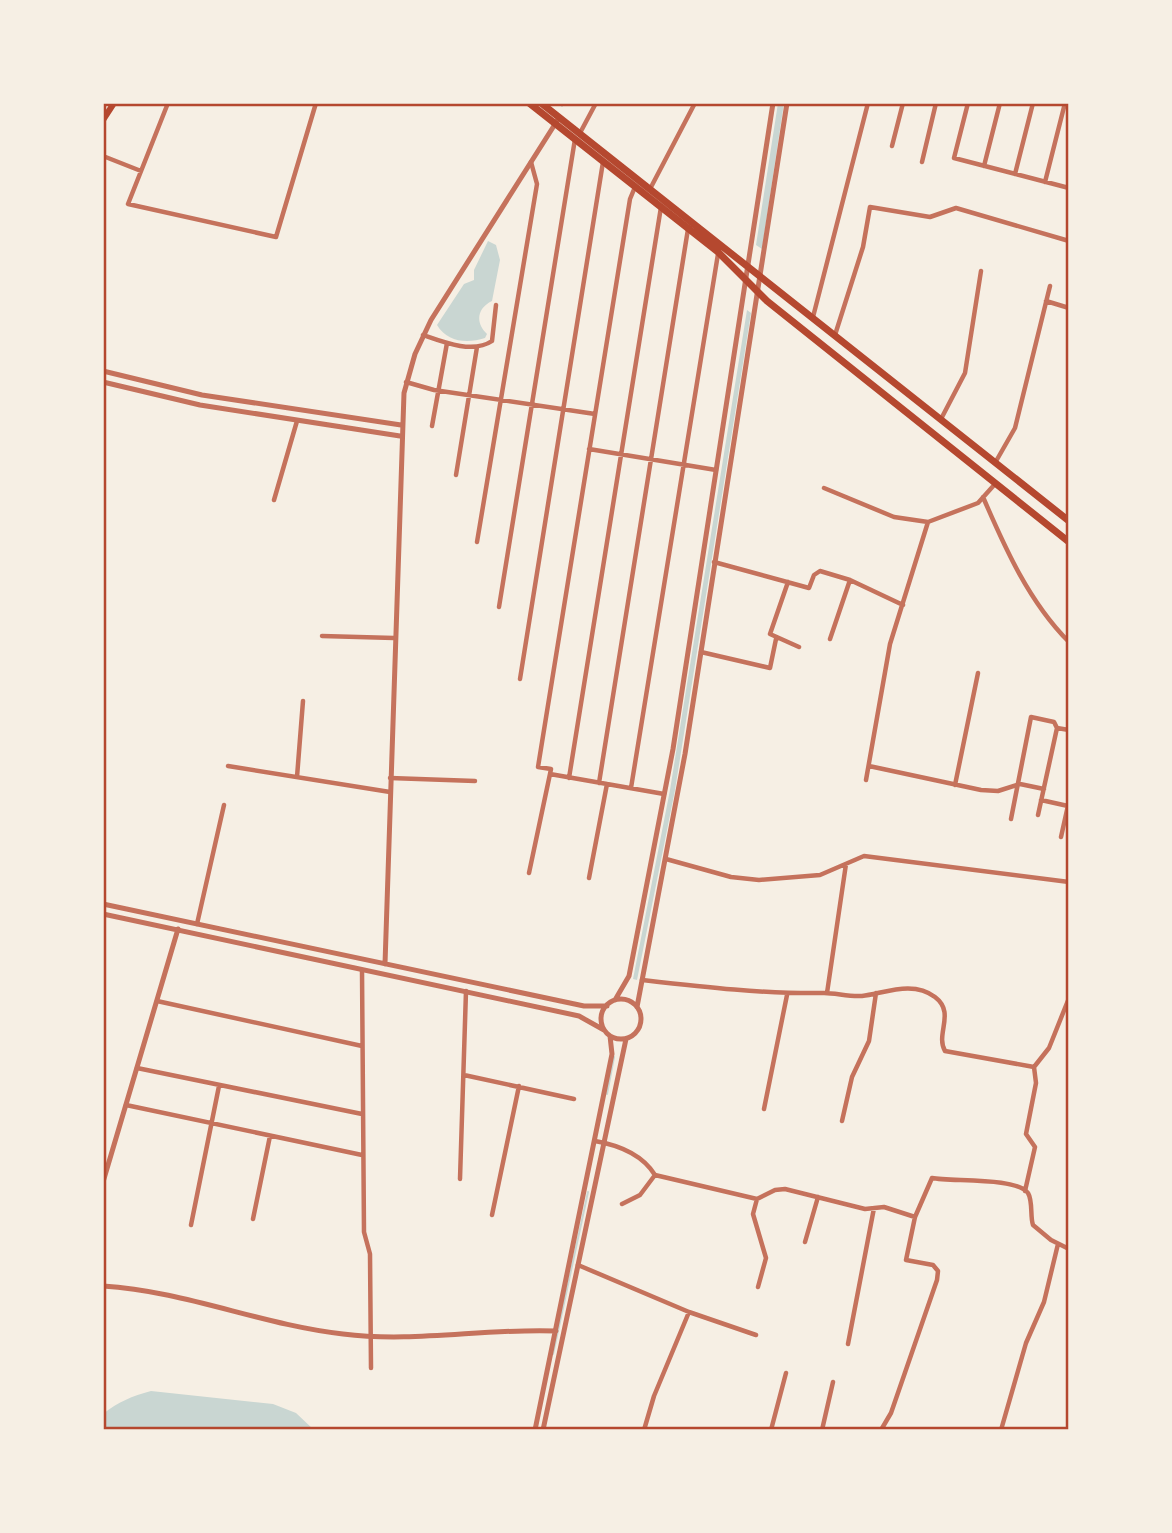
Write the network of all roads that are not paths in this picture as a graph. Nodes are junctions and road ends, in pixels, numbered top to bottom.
1 (114, 103) edge
2 (168, 103) edge
3 (316, 103) edge
4 (529, 103) edge
5 (541, 103) edge
6 (596, 103) edge
7 (695, 103) edge
8 (773, 103) edge
9 (787, 103) edge
10 (868, 103) edge
11 (903, 103) edge
12 (936, 103) edge
13 (968, 103) edge
14 (1000, 103) edge
15 (1033, 103) edge
16 (1065, 103) edge
17 (103, 120) edge
18 (557, 121) junction
19 (577, 137) junction
20 (892, 146) dead end
21 (103, 156) edge
22 (531, 162) junction
23 (603, 162) junction
24 (922, 162) dead end
25 (984, 166) junction
26 (141, 171) junction
27 (1015, 174) junction
28 (1045, 182) junction
29 (635, 187) junction
30 (1069, 188) edge
31 (650, 190) junction
32 (661, 207) junction
33 (688, 229) junction
34 (1069, 240) edge
35 (718, 253) junction
36 (747, 266) junction
37 (981, 271) dead end
38 (760, 275) junction
39 (745, 279) junction
40 (1051, 286) dead end
41 (757, 291) junction
42 (1046, 301) junction
43 (496, 305) dead end
44 (1069, 308) edge
45 (813, 317) junction
46 (423, 335) junction
47 (835, 335) junction
48 (447, 343) junction
49 (477, 347) junction
50 (103, 371) edge
51 (103, 382) edge
52 (406, 382) junction
53 (438, 391) junction
54 (469, 396) junction
55 (501, 400) junction
56 (532, 405) junction
57 (563, 410) junction
58 (595, 414) junction
59 (941, 419) junction
60 (297, 421) junction
61 (401, 425) junction
62 (432, 426) dead end
63 (400, 436) junction
64 (589, 450) junction
65 (621, 455) junction
66 (651, 460) junction
67 (995, 463) junction
68 (683, 465) junction
69 (716, 470) junction
70 (456, 475) dead end
71 (995, 483) junction
72 (824, 488) dead end
73 (983, 497) junction
74 (274, 500) dead end
75 (1069, 521) edge
76 (928, 522) junction
77 (477, 542) dead end
78 (1069, 542) edge
79 (715, 562) junction
80 (850, 580) junction
81 (788, 582) junction
82 (903, 605) junction
83 (499, 607) dead end
84 (322, 636) dead end
85 (394, 638) junction
86 (776, 639) junction
87 (830, 639) dead end
88 (1069, 642) edge
89 (799, 647) dead end
90 (701, 652) junction
91 (978, 673) dead end
92 (520, 679) dead end
93 (303, 701) dead end
94 (1057, 728) junction
95 (1069, 730) edge
96 (228, 766) dead end
97 (869, 766) junction
98 (550, 774) junction
99 (296, 777) junction
100 (390, 778) junction
101 (569, 778) junction
102 (866, 780) dead end
103 (475, 781) dead end
104 (599, 783) junction
105 (607, 784) junction
106 (1017, 784) junction
107 (955, 785) junction
108 (631, 788) junction
109 (1044, 789) junction
110 (390, 792) junction
111 (665, 794) junction
112 (1041, 800) junction
113 (1068, 804) edge
114 (224, 805) dead end
115 (1038, 815) dead end
116 (1010, 818) dead end
117 (1060, 837) dead end
118 (666, 859) junction
119 (846, 864) junction
120 (529, 873) dead end
121 (589, 877) dead end
122 (1069, 882) edge
123 (103, 904) edge
124 (103, 914) edge
125 (197, 925) junction
126 (178, 929) junction
127 (385, 964) junction
128 (362, 970) junction
129 (642, 980) junction
130 (466, 991) junction
131 (827, 993) junction
132 (876, 993) junction
133 (787, 995) junction
134 (1069, 998) edge
135 (615, 1000) junction
136 (157, 1001) junction
137 (607, 1006) junction
138 (637, 1007) junction
139 (604, 1030) junction
140 (610, 1036) junction
141 (626, 1039) junction
142 (362, 1046) junction
143 (1034, 1067) junction
144 (137, 1068) junction
145 (464, 1074) junction
146 (219, 1086) junction
147 (519, 1086) junction
148 (574, 1098) dead end
149 (127, 1105) junction
150 (764, 1109) dead end
151 (362, 1114) junction
152 (842, 1121) dead end
153 (211, 1124) junction
154 (270, 1136) junction
155 (595, 1141) junction
156 (603, 1142) junction
157 (362, 1155) junction
158 (654, 1175) junction
159 (460, 1179) dead end
160 (103, 1182) edge
161 (1025, 1191) junction
162 (818, 1197) junction
163 (757, 1199) junction
164 (622, 1205) dead end
165 (874, 1208) junction
166 (492, 1215) dead end
167 (915, 1217) junction
168 (253, 1219) dead end
169 (191, 1225) dead end
170 (805, 1242) dead end
171 (1058, 1244) junction
172 (1069, 1249) edge
173 (578, 1265) junction
174 (103, 1286) edge
175 (758, 1287) dead end
176 (689, 1312) junction
177 (556, 1331) junction
178 (756, 1335) dead end
179 (371, 1337) junction
180 (848, 1344) dead end
181 (371, 1368) dead end
182 (786, 1373) dead end
183 (833, 1382) dead end
184 (535, 1430) edge
185 (543, 1430) edge
186 (644, 1430) edge
187 (771, 1430) edge
188 (822, 1430) edge
189 (881, 1430) edge
190 (1001, 1430) edge

1 - 17 main road
2 - 26 street
3 - 26 street
4 - 18 main road
5 - 18 main road
6 - 19 street
7 - 31 street
8 - 36 street
9 - 38 street
10 - 45 street
11 - 20 street
12 - 24 street
13 - 25 street
14 - 25 street
15 - 27 street
16 - 28 street
18 - 19 main road
18 - 22 street
19 - 23 main road
19 - 31 main road
19 - 56 street
21 - 26 street
22 - 46 street
22 - 55 street
23 - 29 main road
23 - 57 street
25 - 27 street
27 - 28 street
28 - 30 street
29 - 32 main road
29 - 58 street
31 - 36 main road
32 - 33 main road
32 - 65 street
33 - 35 main road
33 - 66 street
34 - 47 street
35 - 39 main road
35 - 68 street
36 - 38 main road
36 - 39 street
37 - 59 street
38 - 41 street
38 - 45 main road
39 - 41 main road
39 - 69 street
40 - 42 street
41 - 71 main road
41 - 79 street
42 - 44 street
42 - 67 street
43 - 49 street
45 - 47 main road
46 - 48 street
46 - 52 street
47 - 59 main road
48 - 49 street
48 - 53 street
49 - 54 street
50 - 61 street
51 - 60 street
52 - 53 street
52 - 61 street
53 - 54 street
53 - 62 street
54 - 55 street
54 - 70 street
55 - 56 street
55 - 77 street
56 - 57 street
56 - 83 street
57 - 58 street
57 - 92 street
58 - 64 street
59 - 67 main road
60 - 63 street
60 - 74 street
61 - 63 street
63 - 85 street
64 - 65 street
64 - 98 street
65 - 66 street
65 - 101 street
66 - 68 street
66 - 104 street
67 - 75 main road
68 - 69 street
68 - 108 street
69 - 111 street
71 - 73 street
71 - 78 main road
72 - 76 street
73 - 76 street
73 - 88 street
76 - 82 street
79 - 81 street
79 - 90 street
80 - 81 street
80 - 82 street
80 - 87 street
81 - 86 street
82 - 97 street
84 - 85 street
85 - 100 street
86 - 89 street
86 - 90 street
90 - 118 street
91 - 107 street
93 - 99 street
94 - 95 street
94 - 106 street
94 - 109 street
96 - 99 street
97 - 102 street
97 - 107 street
98 - 101 street
98 - 120 street
99 - 110 street
100 - 103 street
100 - 110 street
101 - 104 street
104 - 105 street
105 - 108 street
105 - 121 street
106 - 107 street
106 - 109 street
106 - 116 street
108 - 111 street
109 - 112 street
110 - 127 street
111 - 135 street
112 - 113 street
112 - 115 street
113 - 117 street
114 - 125 street
118 - 119 street
118 - 129 street
119 - 122 street
119 - 131 street
123 - 125 street
124 - 126 street
125 - 127 street
126 - 128 street
126 - 136 street
127 - 137 street
128 - 130 street
128 - 142 street
129 - 133 street
129 - 138 street
130 - 139 street
130 - 145 street
131 - 132 street
131 - 133 street
132 - 143 street
132 - 152 street
133 - 150 street
134 - 143 street
135 - 137 street
135 - 138 street
136 - 142 street
136 - 144 street
137 - 139 street
138 - 141 street
139 - 140 street
140 - 141 street
140 - 155 street
141 - 156 street
142 - 151 street
143 - 161 street
144 - 146 street
144 - 149 street
145 - 147 street
145 - 159 street
146 - 151 street
146 - 153 street
147 - 148 street
147 - 166 street
149 - 153 street
149 - 160 street
151 - 157 street
153 - 154 street
153 - 169 street
154 - 157 street
154 - 168 street
155 - 156 street
155 - 177 street
156 - 158 street
156 - 173 street
157 - 179 street
158 - 163 street
158 - 164 street
161 - 167 street
161 - 171 street
162 - 163 street
162 - 165 street
162 - 170 street
163 - 175 street
165 - 167 street
165 - 180 street
167 - 189 street
171 - 172 street
171 - 190 street
173 - 176 street
173 - 185 street
174 - 179 street
176 - 178 street
176 - 186 street
177 - 179 street
177 - 184 street
179 - 181 street
182 - 187 street
183 - 188 street

